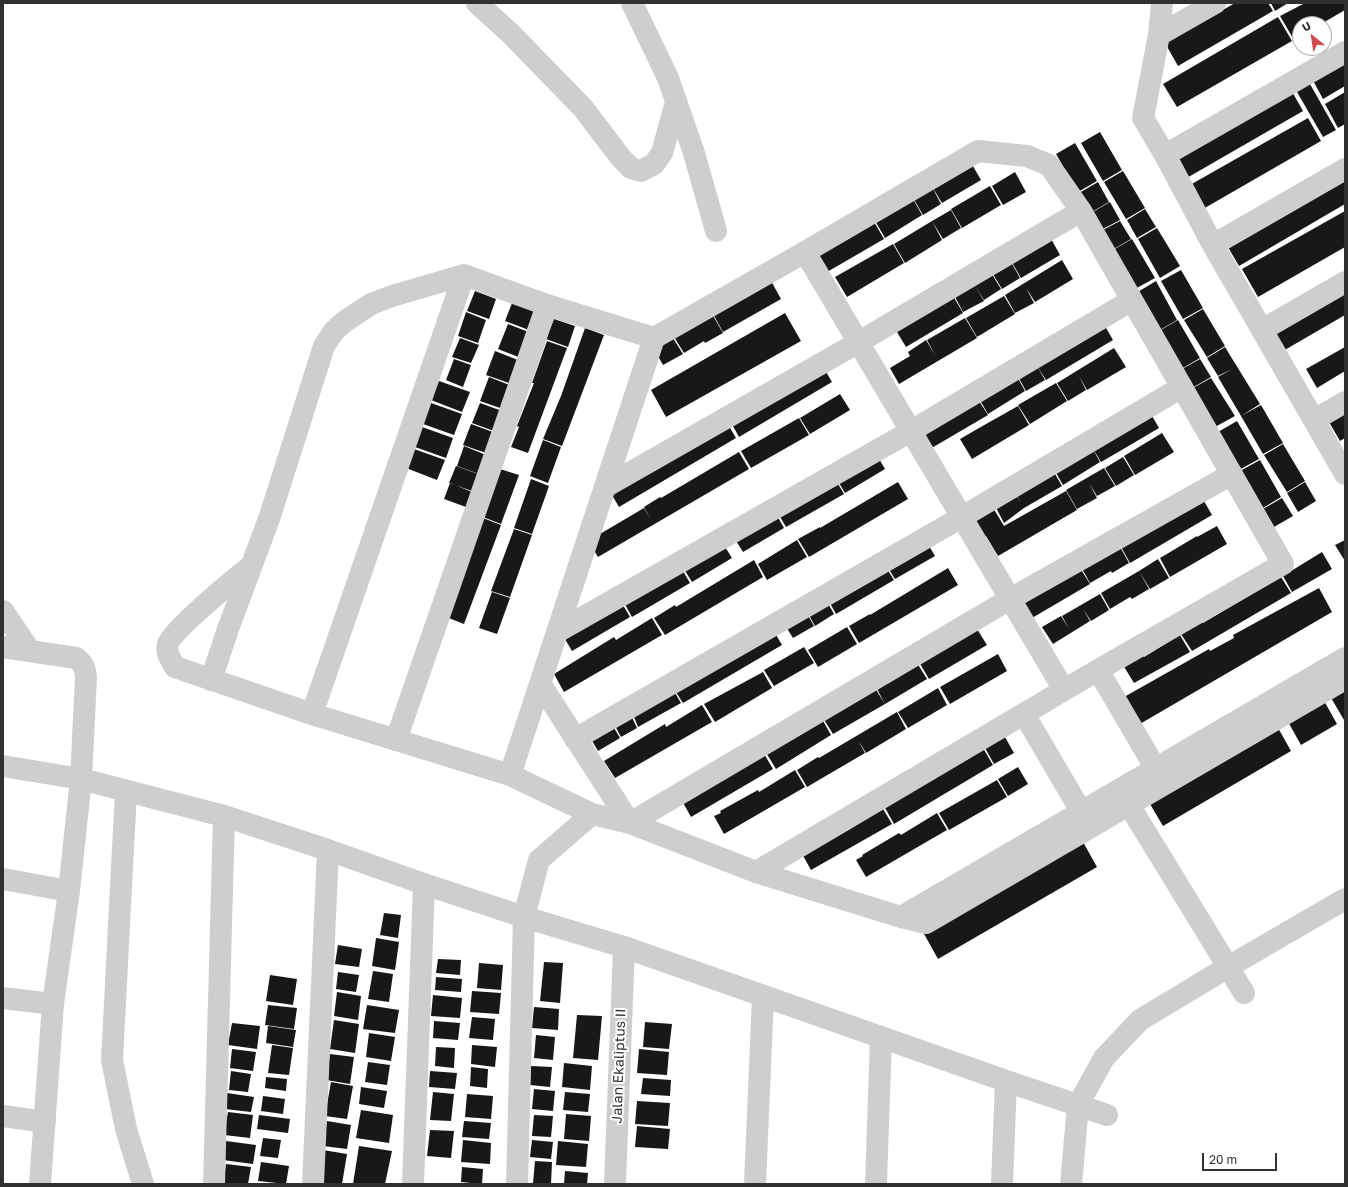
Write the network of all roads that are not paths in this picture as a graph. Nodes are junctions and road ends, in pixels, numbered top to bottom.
1 (477, 3) edge
2 (632, 3) edge
3 (1162, 3) edge
4 (1216, 3) edge
5 (1159, 35) junction
6 (1345, 52) edge
7 (676, 102) junction
8 (1165, 155) junction
9 (1345, 169) edge
10 (1081, 211) junction
11 (716, 231) dead end
12 (1213, 245) junction
13 (805, 252) junction
14 (464, 275) junction
15 (1345, 282) edge
16 (1132, 300) junction
17 (547, 305) junction
18 (1262, 330) junction
19 (654, 338) junction
20 (859, 342) junction
21 (1182, 387) junction
22 (1345, 402) edge
23 (1314, 420) junction
24 (911, 431) junction
25 (1232, 474) junction
26 (1345, 474) edge
27 (605, 487) junction
28 (962, 517) junction
29 (252, 565) junction
30 (1010, 599) junction
31 (3, 611) edge
32 (558, 632) junction
33 (3, 647) edge
34 (30, 651) junction
35 (1345, 658) edge
36 (1098, 670) junction
37 (1345, 679) edge
38 (211, 680) junction
39 (541, 685) junction
40 (1064, 690) junction
41 (312, 714) junction
42 (1024, 714) junction
43 (575, 739) junction
44 (396, 740) junction
45 (3, 766) edge
46 (510, 775) junction
47 (1160, 776) junction
48 (81, 779) junction
49 (126, 791) junction
50 (1124, 797) junction
51 (592, 814) junction
52 (224, 816) junction
53 (1086, 819) junction
54 (630, 823) junction
55 (328, 850) junction
56 (756, 872) junction
57 (3, 879) edge
58 (424, 884) junction
59 (69, 890) junction
60 (1345, 899) edge
61 (524, 917) junction
62 (624, 947) junction
63 (1228, 967) junction
64 (1244, 993) dead end
65 (763, 996) junction
66 (3, 998) edge
67 (54, 1004) junction
68 (881, 1037) junction
69 (1006, 1081) junction
70 (1078, 1105) junction
71 (1107, 1114) dead end
72 (3, 1116) edge
73 (45, 1122) junction
74 (40, 1184) edge
75 (143, 1184) edge
76 (214, 1184) edge
77 (313, 1184) edge
78 (413, 1184) edge
79 (517, 1184) edge
80 (615, 1184) edge
81 (755, 1184) edge
82 (876, 1184) edge
83 (1002, 1184) edge
84 (1071, 1184) edge

1 - 7 street
2 - 7 street
3 - 5 street
4 - 5 street
5 - 8 street
6 - 8 street
7 - 11 street
8 - 12 street
9 - 12 street
10 - 13 street
10 - 16 street
10 - 20 street
12 - 18 street
13 - 19 street
13 - 20 street
14 - 17 street
14 - 29 street
14 - 41 street
15 - 18 street
16 - 21 street
16 - 24 street
17 - 19 street
17 - 44 street
18 - 23 street
19 - 27 street
20 - 24 street
20 - 27 street
21 - 25 street
21 - 28 street
22 - 23 street
23 - 26 street
24 - 28 street
24 - 32 street
25 - 30 street
25 - 36 street
27 - 32 street
28 - 30 street
28 - 43 street
29 - 38 street
29 - 38 street
30 - 40 street
30 - 54 street
31 - 34 street
32 - 39 street
33 - 34 street
34 - 48 street
35 - 47 street
36 - 40 street
36 - 47 street
37 - 47 street
38 - 41 street
39 - 43 street
39 - 46 street
40 - 42 street
41 - 44 street
42 - 53 street
42 - 56 street
43 - 54 street
44 - 46 street
45 - 48 street
46 - 51 street
47 - 50 street
48 - 49 street
48 - 59 street
49 - 52 street
49 - 75 street
50 - 53 street
50 - 63 street
51 - 54 street
51 - 61 street
52 - 55 street
52 - 76 street
53 - 56 street
54 - 56 street
55 - 58 street
55 - 77 street
57 - 59 street
58 - 61 street
58 - 78 street
59 - 67 street
60 - 63 street
61 - 62 street
61 - 79 street
62 - 65 street
62 - 80 street, Jalan Ekaliptus II
63 - 64 street
63 - 70 street
65 - 68 street
65 - 81 street
66 - 67 street
67 - 73 street
68 - 69 street
68 - 82 street
69 - 70 street
69 - 83 street
70 - 71 street
70 - 84 street
72 - 73 street
73 - 74 street

